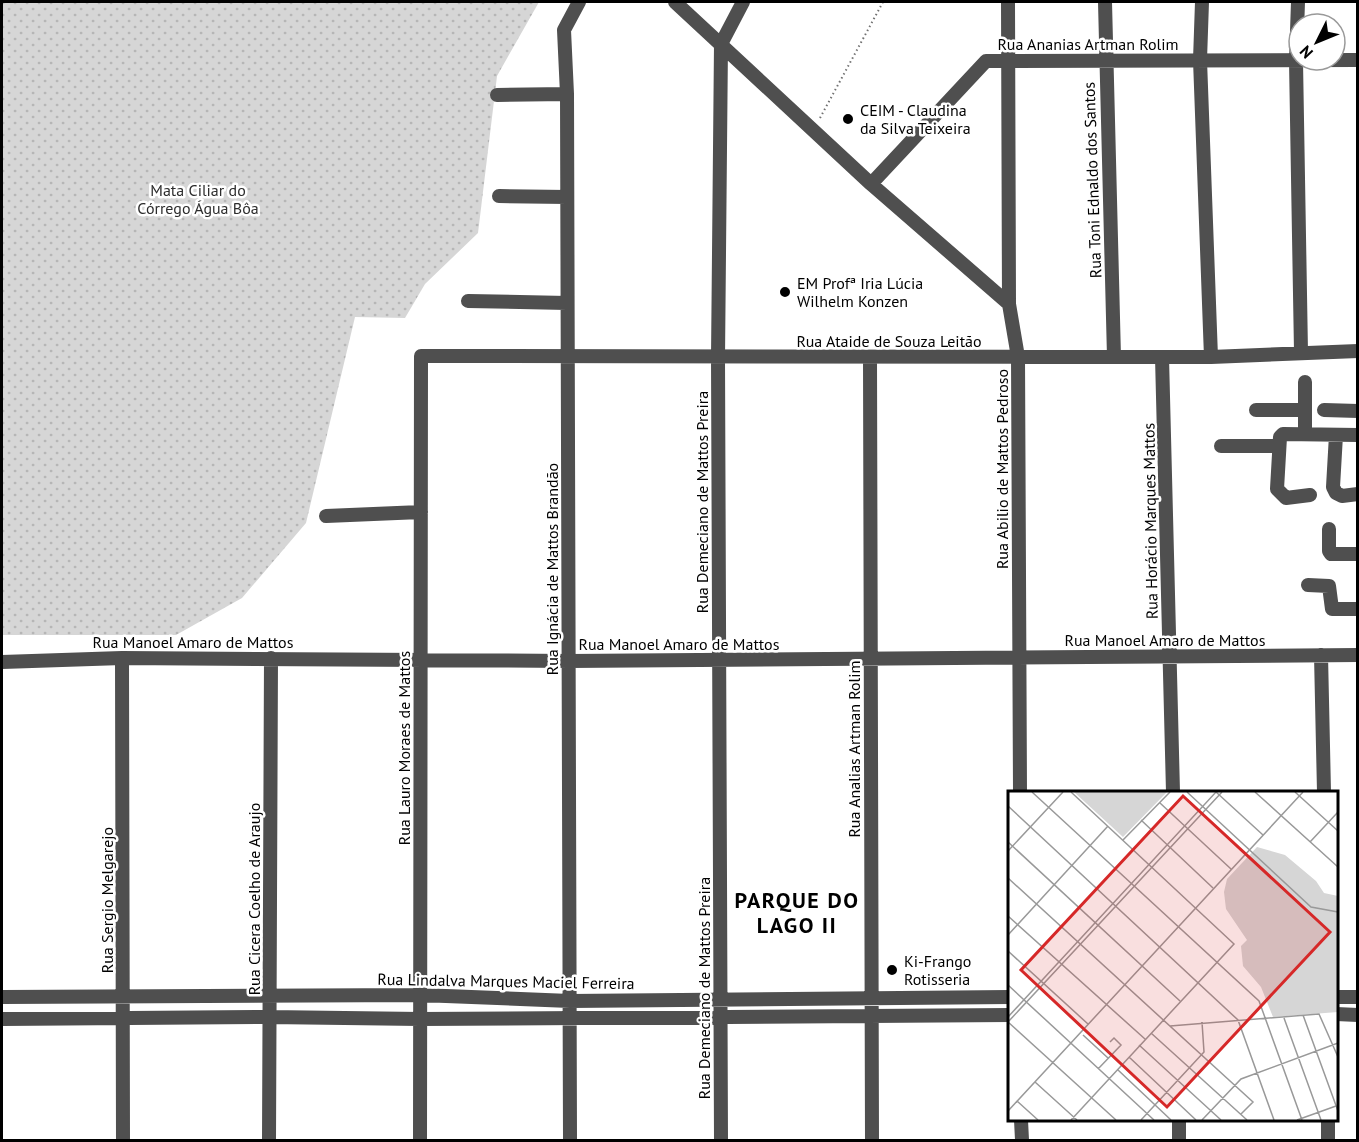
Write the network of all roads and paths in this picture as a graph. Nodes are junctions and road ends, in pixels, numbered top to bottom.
1 (579, 2) edge
2 (675, 2) edge
3 (743, 2) edge
4 (883, 2) edge
5 (1008, 2) edge
6 (1105, 2) edge
7 (1202, 2) edge
8 (716, 39) junction
9 (1008, 59) junction
10 (1200, 60) junction
11 (1287, 61) edge
12 (1106, 62) junction
13 (1296, 72) edge
14 (567, 94) junction
15 (497, 95) dead end
16 (813, 130) junction
17 (869, 180) junction
18 (499, 196) dead end
19 (567, 196) junction
20 (468, 301) dead end
21 (567, 303) junction
22 (1009, 304) junction
23 (1358, 351) edge
24 (1301, 352) junction
25 (421, 356) joint
26 (1018, 357) junction
27 (1114, 357) junction
28 (1162, 357) junction
29 (1211, 357) junction
30 (870, 358) junction
31 (573, 359) junction
32 (718, 360) junction
33 (1305, 382) dead end
34 (1256, 410) dead end
35 (1305, 410) junction
36 (1324, 410) dead end
37 (1358, 411) edge
38 (1305, 434) junction
39 (1336, 435) junction
40 (1358, 435) edge
41 (1221, 446) dead end
42 (1279, 446) junction
43 (1358, 494) edge
44 (1310, 495) dead end
45 (421, 512) junction
46 (326, 516) dead end
47 (1329, 530) dead end
48 (1358, 554) edge
49 (1308, 585) dead end
50 (1358, 609) edge
51 (1321, 655) junction
52 (1358, 655) edge
53 (1170, 656) junction
54 (1019, 657) junction
55 (122, 658) junction
56 (271, 658) junction
57 (421, 658) junction
58 (865, 659) junction
59 (720, 660) junction
60 (573, 661) junction
61 (2, 662) edge
62 (1020, 791) edge
63 (1173, 791) edge
64 (1324, 791) edge
65 (721, 993) junction
66 (270, 994) junction
67 (420, 995) junction
68 (2, 997) edge
69 (124, 997) junction
70 (1338, 997) edge
71 (1358, 997) edge
72 (1008, 998) edge
73 (871, 999) junction
74 (570, 1001) junction
75 (1338, 1014) edge
76 (1358, 1014) edge
77 (871, 1015) junction
78 (1008, 1015) edge
79 (123, 1017) junction
80 (269, 1017) junction
81 (721, 1017) junction
82 (2, 1018) edge
83 (570, 1018) junction
84 (420, 1019) junction
85 (1021, 1121) edge
86 (1179, 1121) edge
87 (1328, 1121) edge
88 (123, 1140) edge
89 (269, 1140) edge
90 (420, 1140) edge
91 (570, 1140) edge
92 (721, 1140) edge
93 (872, 1140) edge
94 (1022, 1140) edge
95 (1179, 1140) edge
96 (1328, 1140) edge

1 - 14 street, Rua Ignácia de Mattos Brandão
2 - 8 street
3 - 8 street
4 - 16 path
5 - 9 street, Rua Abilio de Mattos Pedroso
6 - 12 street, Rua Toni Ednaldo dos Santos
7 - 10 street
8 - 16 street
8 - 32 street, Rua Demeciano de Mattos Preira
9 - 12 street, Rua Ananias Artman Rolim
9 - 17 street, Rua Ananias Artman Rolim
9 - 22 street, Rua Abilio de Mattos Pedroso
10 - 11 street, Rua Ananias Artman Rolim
10 - 12 street, Rua Ananias Artman Rolim
10 - 29 street
12 - 27 street, Rua Toni Ednaldo dos Santos
13 - 24 street
14 - 15 street
14 - 19 street, Rua Ignácia de Mattos Brandão
16 - 17 street
17 - 22 street
18 - 19 street
19 - 21 street, Rua Ignácia de Mattos Brandão
20 - 21 street
21 - 31 street, Rua Ignácia de Mattos Brandão
22 - 26 street, Rua Abilio de Mattos Pedroso
23 - 24 street, Rua Ataide de Souza Leitão
24 - 29 street, Rua Ataide de Souza Leitão
25 - 31 street, Rua Ataide de Souza Leitão
25 - 45 street, Rua Lauro Moraes de Mattos
26 - 27 street, Rua Ataide de Souza Leitão
26 - 30 street, Rua Ataide de Souza Leitão
26 - 54 street, Rua Abilio de Mattos Pedroso
27 - 28 street, Rua Ataide de Souza Leitão
28 - 29 street, Rua Ataide de Souza Leitão
28 - 53 street, Rua Horácio Marques Mattos
30 - 32 street, Rua Ataide de Souza Leitão
30 - 58 street, Rua Analias Artman Rolim
31 - 32 street, Rua Ataide de Souza Leitão
31 - 60 street, Rua Ignácia de Mattos Brandão
32 - 59 street, Rua Demeciano de Mattos Preira
33 - 35 street
34 - 35 street
35 - 38 street
36 - 37 street
38 - 39 street
38 - 42 street
39 - 40 street
39 - 43 street
41 - 42 street
42 - 44 street
45 - 46 street
45 - 57 street, Rua Lauro Moraes de Mattos
47 - 48 street
49 - 50 street
51 - 52 street, Rua Manoel Amaro de Mattos
51 - 53 street, Rua Manoel Amaro de Mattos
51 - 64 street
53 - 54 street, Rua Manoel Amaro de Mattos
53 - 63 street, Rua Horácio Marques Mattos
54 - 58 street, Rua Manoel Amaro de Mattos
54 - 62 street, Rua Abilio de Mattos Pedroso
55 - 56 street, Rua Manoel Amaro de Mattos
55 - 61 street, Rua Manoel Amaro de Mattos
55 - 69 street, Rua Sergio Melgarejo
56 - 57 street, Rua Manoel Amaro de Mattos
56 - 66 street, Rua Cicera Coelho de Araujo
57 - 60 street, Rua Manoel Amaro de Mattos
57 - 67 street, Rua Lauro Moraes de Mattos
58 - 59 street, Rua Manoel Amaro de Mattos
58 - 73 street, Rua Analias Artman Rolim
59 - 60 street, Rua Manoel Amaro de Mattos
59 - 65 street, Rua Demeciano de Mattos Preira
60 - 74 street, Rua Ignácia de Mattos Brandão
65 - 73 street, Rua Lindalva Marques Maciel Ferreira
65 - 74 street, Rua Lindalva Marques Maciel Ferreira
65 - 81 street, Rua Demeciano de Mattos Preira
66 - 67 street, Rua Lindalva Marques Maciel Ferreira
66 - 69 street, Rua Lindalva Marques Maciel Ferreira
66 - 80 street, Rua Cicera Coelho de Araujo
67 - 74 street, Rua Lindalva Marques Maciel Ferreira
67 - 84 street, Rua Lauro Moraes de Mattos
68 - 69 street, Rua Lindalva Marques Maciel Ferreira
69 - 79 street, Rua Sergio Melgarejo
70 - 71 street
72 - 73 street, Rua Lindalva Marques Maciel Ferreira
73 - 77 street, Rua Analias Artman Rolim
74 - 83 street, Rua Ignácia de Mattos Brandão
75 - 76 street
77 - 78 street
77 - 81 street
77 - 93 street, Rua Analias Artman Rolim
79 - 80 street
79 - 82 street
79 - 88 street, Rua Sergio Melgarejo
80 - 84 street
80 - 89 street, Rua Cicera Coelho de Araujo
81 - 83 street
81 - 92 street, Rua Demeciano de Mattos Preira
83 - 84 street
83 - 91 street, Rua Ignácia de Mattos Brandão
84 - 90 street, Rua Lauro Moraes de Mattos
85 - 94 street
86 - 95 street
87 - 96 street

